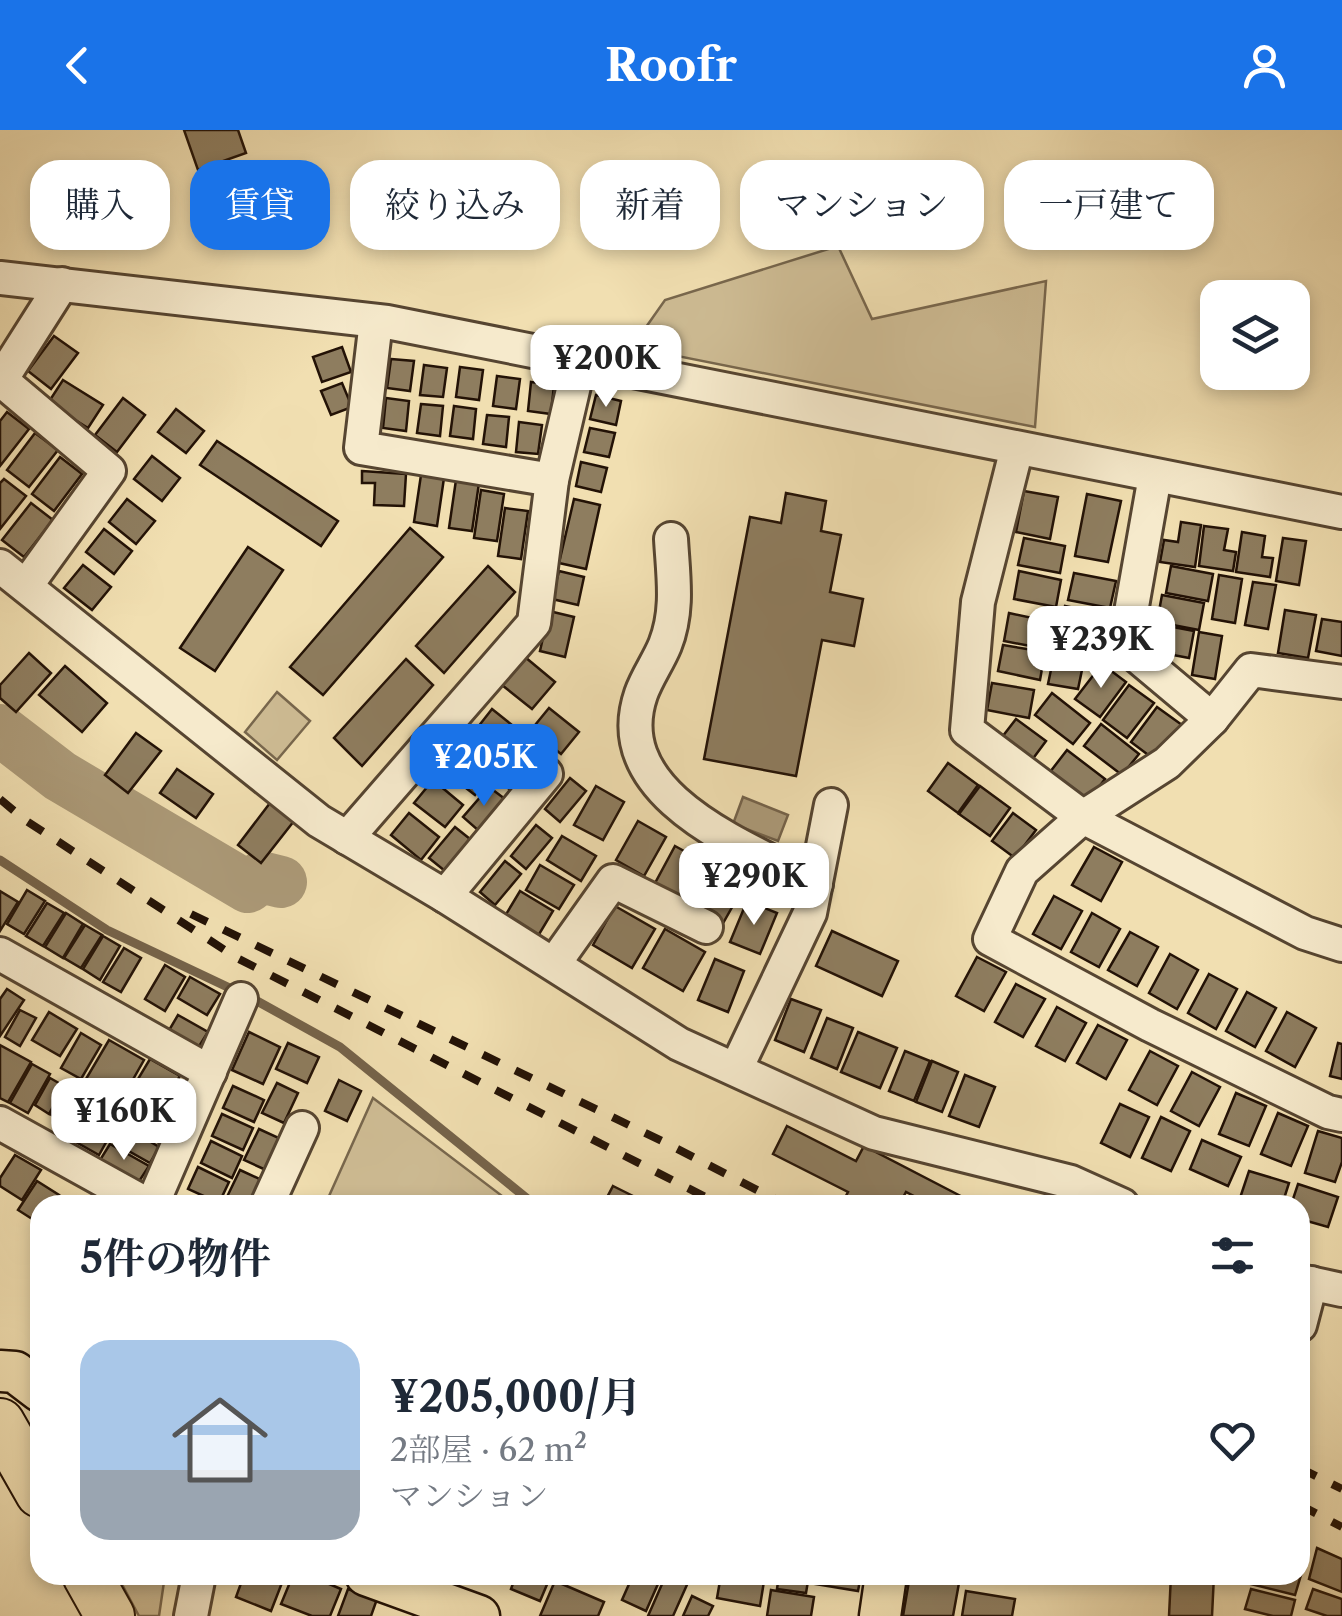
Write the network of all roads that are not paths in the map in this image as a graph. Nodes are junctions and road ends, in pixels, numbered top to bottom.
1 (0, 278) edge
2 (62, 284) junction
3 (376, 320) junction
4 (580, 360) junction
5 (1017, 448) junction
6 (1155, 476) junction
7 (552, 480) junction
8 (1342, 512) edge
9 (671, 539) dead end
10 (13, 576) edge
11 (1342, 682) edge
12 (1212, 719) junction
13 (546, 774) dead end
14 (830, 805) dead end
15 (1083, 816) junction
16 (347, 838) junction
17 (816, 884) junction
18 (445, 896) junction
19 (706, 928) dead end
20 (1342, 945) edge
21 (0, 954) edge
22 (554, 964) junction
23 (241, 999) dead end
24 (736, 1069) junction
25 (210, 1072) junction
26 (1342, 1116) edge
27 (0, 1123) edge
28 (302, 1128) dead end
29 (132, 1195) edge
30 (155, 1195) edge
31 (271, 1195) edge
32 (1100, 1195) edge
33 (0, 1370) edge
34 (30, 1383) edge
35 (0, 1423) edge
36 (30, 1476) edge
37 (93, 1585) edge
38 (197, 1585) edge
39 (394, 1585) edge
40 (885, 1585) edge
41 (110, 1616) edge
42 (191, 1616) edge
43 (479, 1616) edge
44 (880, 1616) edge

1 - 2 street
2 - 3 street
2 - 10 street
3 - 4 street
3 - 7 street
4 - 5 street
4 - 7 street
5 - 6 street
5 - 15 street
6 - 8 street
6 - 12 street
7 - 16 street
9 - 17 street
10 - 16 street
11 - 12 street
12 - 15 street
13 - 18 street
14 - 17 street
15 - 20 street
15 - 26 street
16 - 18 street
17 - 24 street
18 - 22 street
19 - 22 street
21 - 25 street
22 - 24 street
23 - 25 street
24 - 32 street
25 - 30 street
27 - 29 street
28 - 31 street
33 - 34 main road
35 - 36 highway
37 - 41 highway
38 - 42 street
39 - 43 main road
40 - 44 main road

